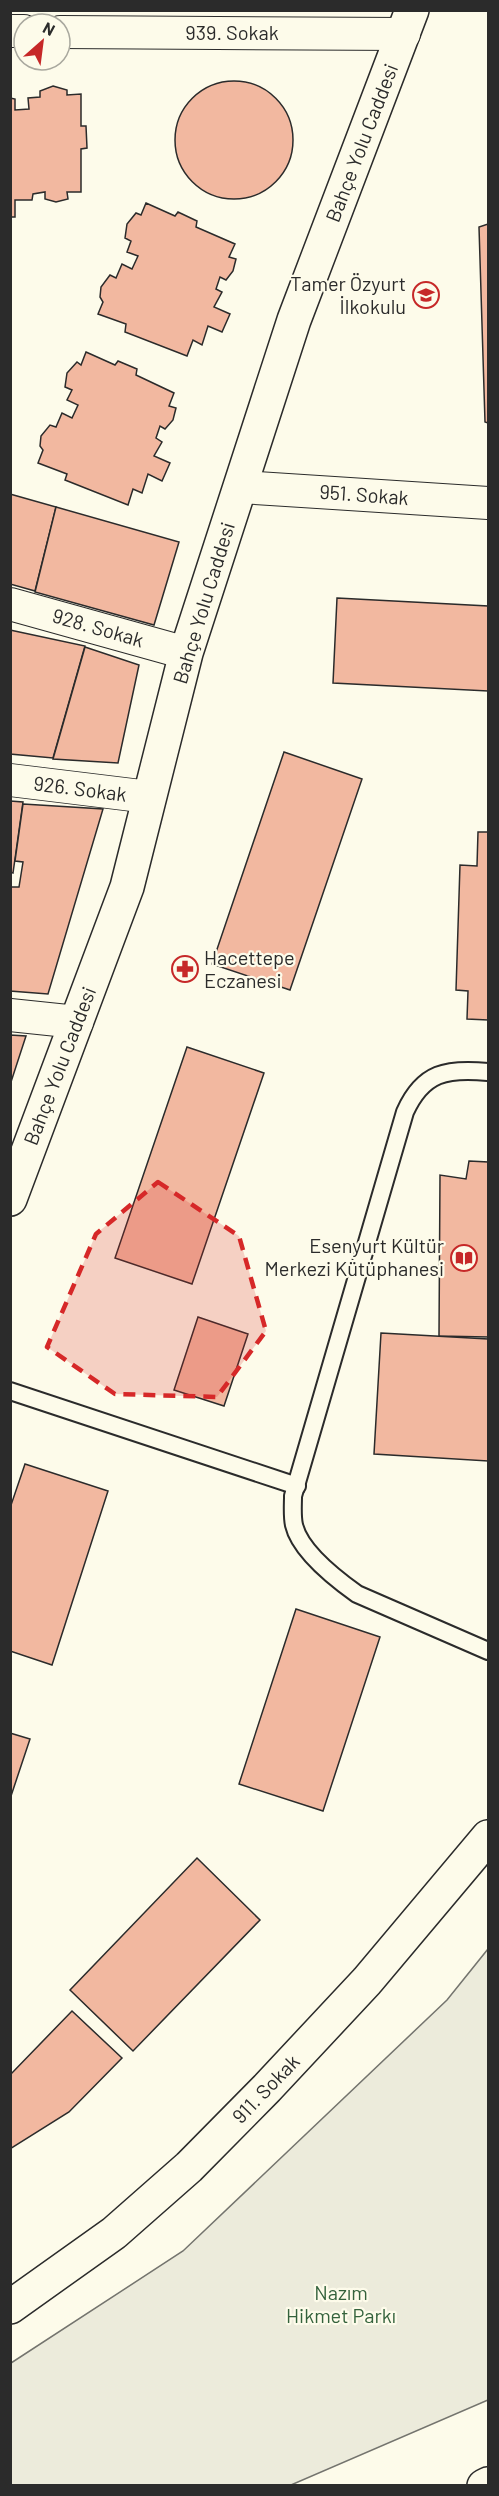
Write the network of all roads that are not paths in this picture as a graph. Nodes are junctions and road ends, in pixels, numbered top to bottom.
1 (408, 22) edge
2 (72, 32) edge
3 (240, 487) junction
4 (489, 503) edge
5 (10, 604) edge
6 (186, 653) junction
7 (10, 780) edge
8 (149, 797) junction
9 (10, 1015) edge
10 (77, 1022) junction
11 (489, 1072) edge
12 (10, 1199) edge
13 (10, 1391) edge
14 (297, 1486) junction
15 (489, 1651) edge
16 (489, 1837) edge
17 (10, 2307) edge
18 (489, 2484) edge
19 (484, 2486) edge

1 - 2 street, 939. Sokak
1 - 3 main road, Bahçe Yolu Caddesi
3 - 4 street, 951. Sokak
3 - 6 main road, Bahçe Yolu Caddesi
5 - 6 street, 928. Sokak
6 - 8 main road, Bahçe Yolu Caddesi
7 - 8 street, 926. Sokak
8 - 10 main road, Bahçe Yolu Caddesi
9 - 10 street
10 - 12 main road, Bahçe Yolu Caddesi
11 - 14 lane
13 - 14 lane
14 - 15 lane
16 - 17 main road, 911. Sokak
18 - 19 main road

